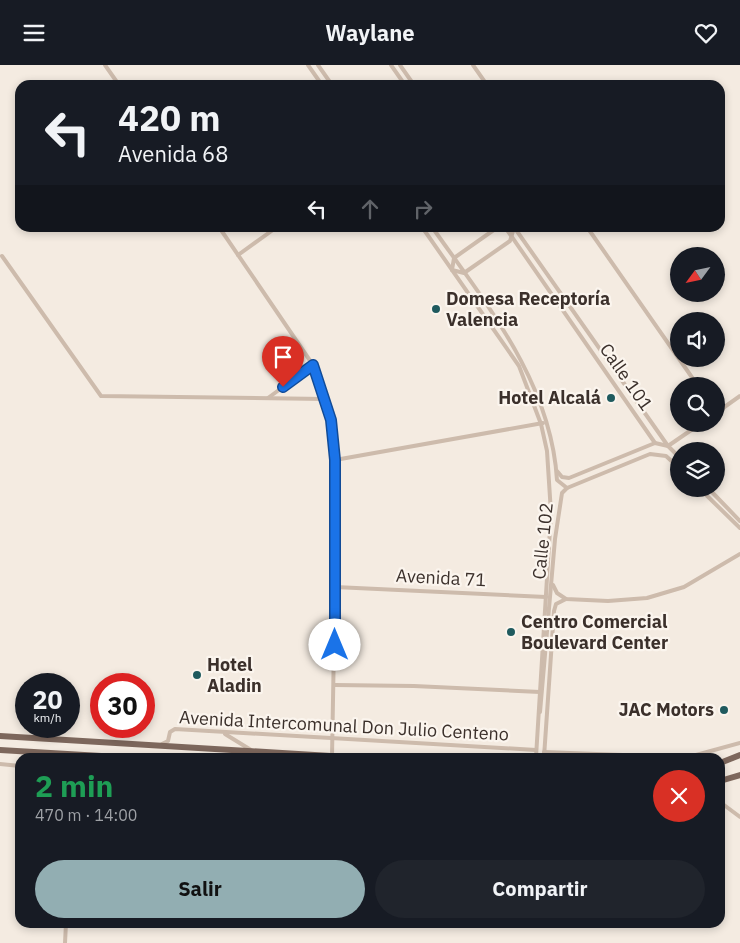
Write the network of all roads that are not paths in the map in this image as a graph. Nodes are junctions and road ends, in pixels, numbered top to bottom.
1 (105, 65) edge
2 (308, 65) edge
3 (318, 65) edge
4 (391, 65) edge
5 (400, 65) edge
6 (473, 65) edge
7 (116, 80) edge
8 (318, 80) edge
9 (328, 80) edge
10 (402, 80) edge
11 (410, 80) edge
12 (484, 80) edge
13 (222, 232) edge
14 (270, 232) edge
15 (425, 232) edge
16 (436, 232) edge
17 (491, 232) edge
18 (508, 232) edge
19 (513, 232) edge
20 (518, 232) edge
21 (590, 232) edge
22 (512, 239) junction
23 (238, 255) junction
24 (2, 256) dead end
25 (454, 258) junction
26 (452, 270) junction
27 (464, 273) junction
28 (572, 309) junction
29 (566, 314) junction
30 (313, 365) junction
31 (692, 377) edge
32 (740, 396) edge
33 (268, 398) junction
34 (325, 399) junction
35 (639, 405) junction
36 (725, 407) edge
37 (632, 409) junction
38 (548, 423) junction
39 (541, 424) junction
40 (688, 432) edge
41 (655, 443) junction
42 (668, 446) junction
43 (623, 456) junction
44 (335, 460) junction
45 (670, 460) edge
46 (620, 466) junction
47 (557, 470) junction
48 (567, 488) junction
49 (708, 497) edge
50 (717, 497) edge
51 (740, 521) edge
52 (740, 529) edge
53 (739, 554) edge
54 (552, 583) junction
55 (335, 587) junction
56 (546, 597) junction
57 (566, 599) junction
58 (335, 685) junction
59 (540, 692) junction
60 (539, 716) junction
61 (223, 733) junction
62 (0, 736) edge
63 (332, 739) junction
64 (740, 743) edge
65 (158, 746) junction
66 (0, 749) edge
67 (536, 750) joint
68 (544, 751) joint
69 (254, 752) junction
70 (59, 753) edge
71 (270, 753) edge
72 (332, 753) edge
73 (581, 753) edge
74 (703, 753) edge
75 (740, 755) edge
76 (725, 761) edge
77 (0, 764) edge
78 (15, 766) edge
79 (740, 775) edge
80 (725, 781) edge
81 (725, 806) edge
82 (740, 817) edge
83 (66, 928) edge
84 (65, 943) edge

1 - 7 street
2 - 8 street
3 - 9 street
4 - 10 street
5 - 11 street
6 - 12 street
13 - 23 street
14 - 23 street
15 - 26 street, Calle 102
16 - 25 street, Calle 102
17 - 25 street
18 - 22 street, Calle 101
19 - 22 street
20 - 28 street, Calle 101
21 - 31 street
22 - 27 street
22 - 29 street, Calle 101
23 - 30 street
24 - 33 street
25 - 26 street
25 - 27 street, Calle 102
26 - 27 street
26 - 39 street, Calle 102
27 - 38 street, Calle 102
28 - 29 street
28 - 35 street, Calle 101
29 - 37 street, Calle 101
30 - 33 street
30 - 34 street
32 - 36 street
33 - 34 street
34 - 44 street
35 - 37 street
35 - 42 street, Calle 101
37 - 41 street, Calle 101
38 - 39 street
38 - 47 street, Calle 102
39 - 44 street
39 - 56 street, Calle 102
40 - 42 street
41 - 42 street
41 - 43 street
43 - 46 street
43 - 47 street
44 - 55 street
45 - 46 street
46 - 48 street
47 - 48 street, Calle 102
48 - 54 street, Calle 102
49 - 52 street
50 - 51 street
53 - 57 street
54 - 57 street
54 - 60 street, Calle 102
55 - 56 street, Avenida 71
55 - 58 street
56 - 59 street, Calle 102
57 - 68 street, Calle 102
58 - 59 street
58 - 63 street
59 - 60 street, Calle 102
60 - 67 street, Calle 102
61 - 63 street, Avenida Intercomunal Don Julio Centeno
61 - 65 street, Avenida Intercomunal Don Julio Centeno
61 - 69 street
62 - 65 main road, Avenida Intercomunal Don Julio Centeno
63 - 67 street, Avenida Intercomunal Don Julio Centeno
63 - 72 street
64 - 74 street
65 - 69 main road, Avenida Intercomunal Don Julio Centeno
66 - 70 main road
68 - 73 street
69 - 71 main road, Avenida Intercomunal Don Julio Centeno
75 - 76 main road
77 - 78 street
79 - 80 main road
81 - 82 street
83 - 84 street

